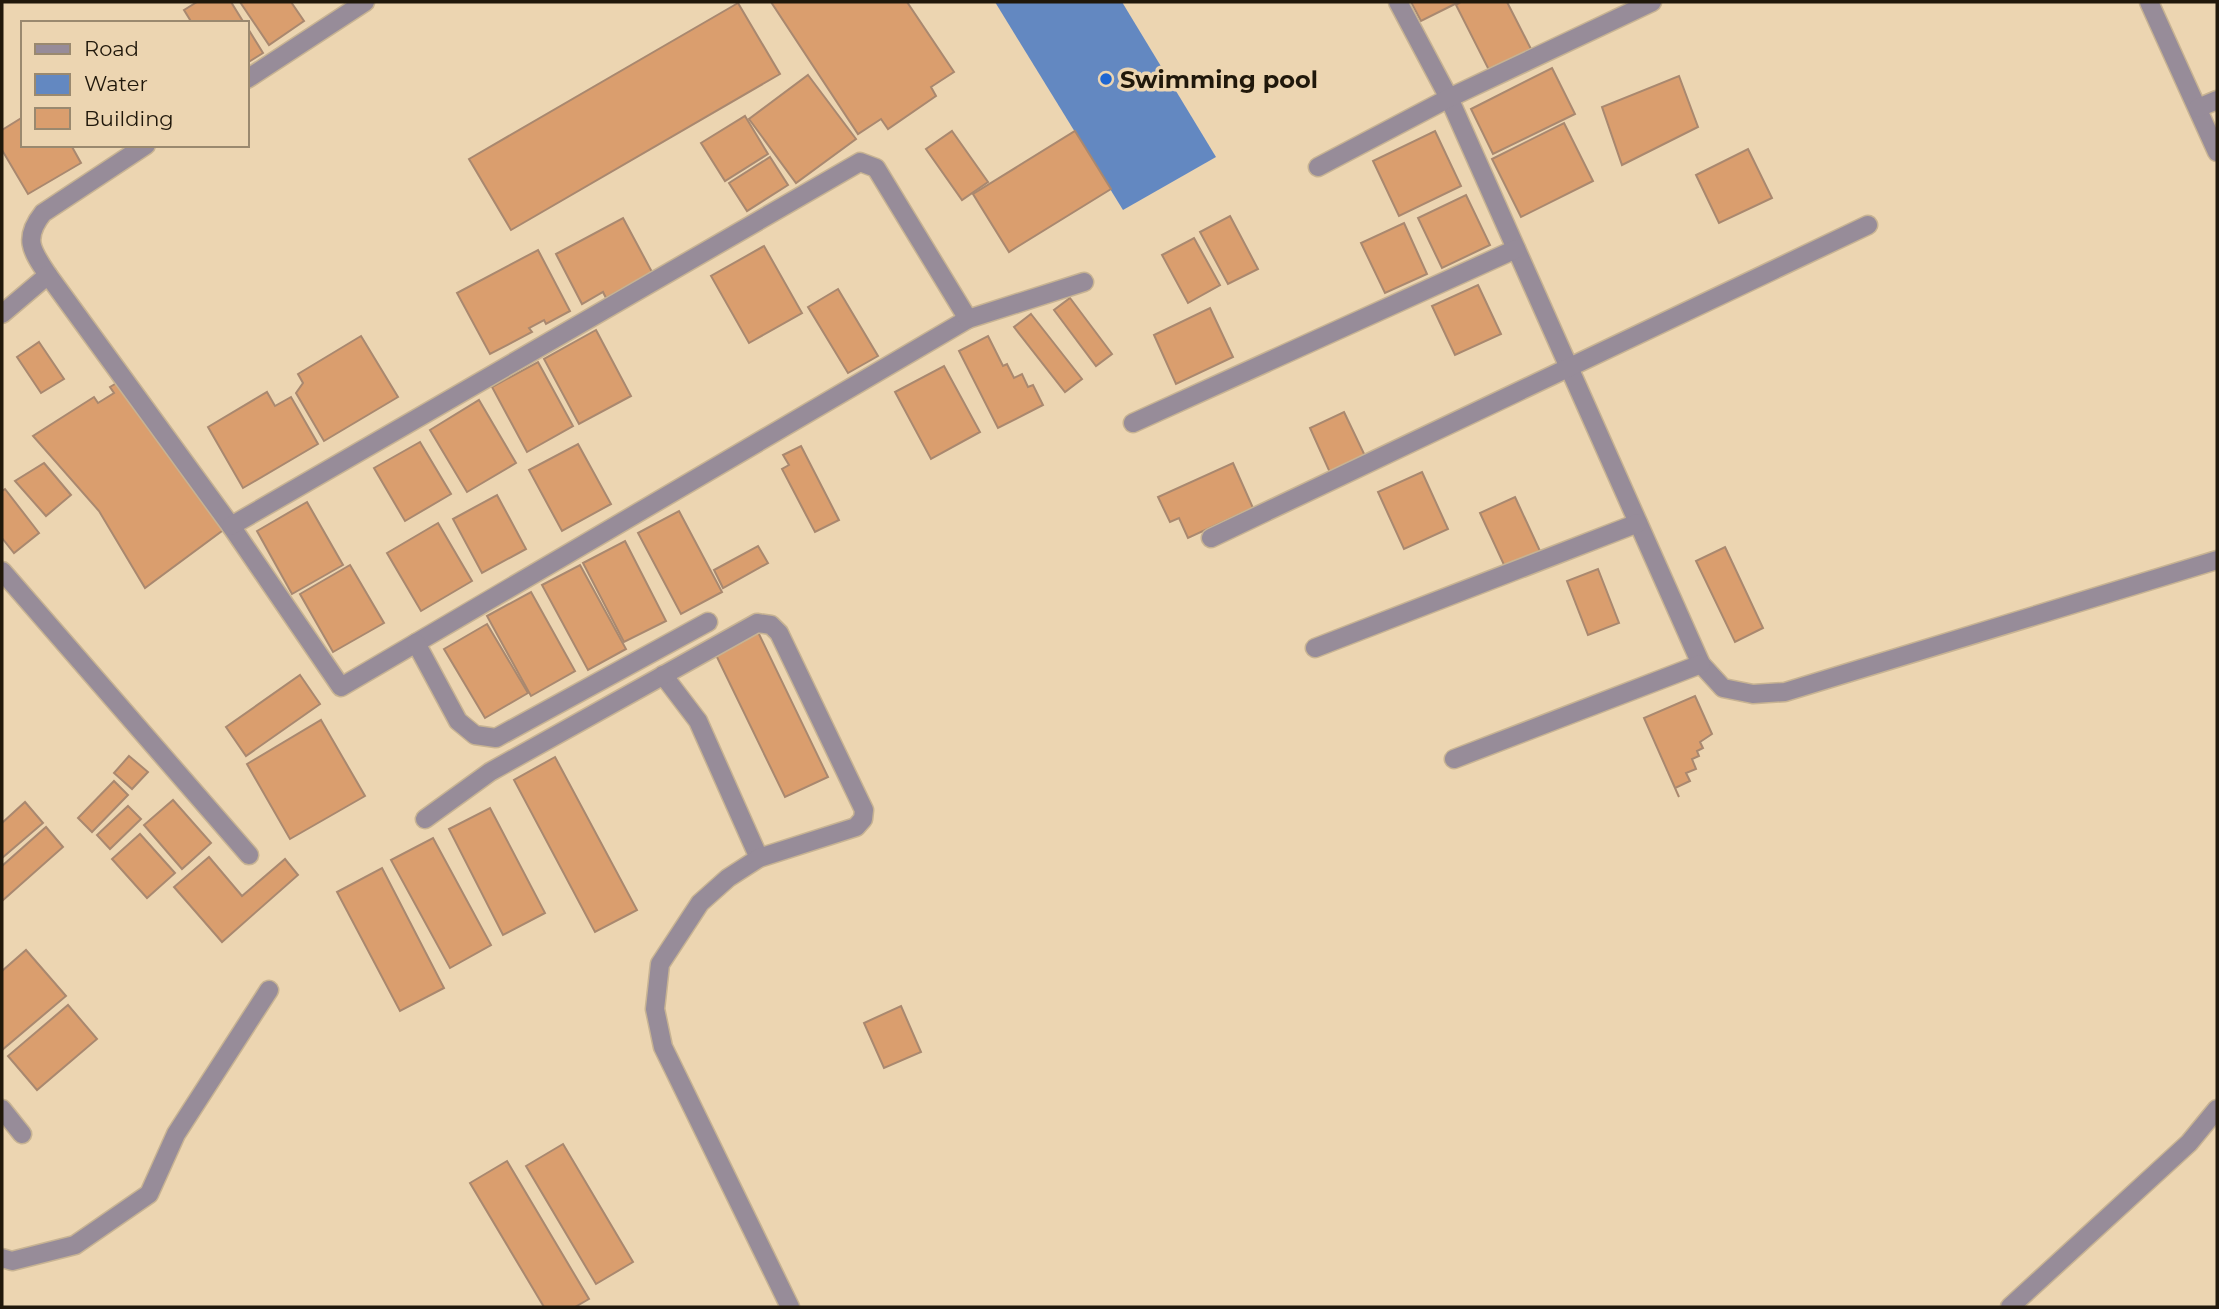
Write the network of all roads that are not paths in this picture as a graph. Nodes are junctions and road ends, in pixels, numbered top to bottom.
1 (365, 2) edge
2 (1398, 2) edge
3 (1652, 2) edge
4 (2149, 2) edge
5 (248, 78) edge
6 (1449, 98) junction
7 (2217, 100) edge
8 (2198, 108) junction
9 (143, 147) edge
10 (2217, 152) edge
11 (1318, 167) dead end
12 (1868, 225) dead end
13 (1516, 249) junction
14 (48, 275) junction
15 (1084, 282) dead end
16 (2, 314) edge
17 (968, 319) junction
18 (1570, 369) junction
19 (1133, 424) dead end
20 (1638, 523) junction
21 (231, 526) junction
22 (1211, 538) dead end
23 (2217, 559) edge
24 (2, 571) edge
25 (708, 622) dead end
26 (416, 643) junction
27 (1315, 648) dead end
28 (1701, 664) junction
29 (663, 675) junction
30 (1454, 759) dead end
31 (425, 819) dead end
32 (249, 855) dead end
33 (759, 858) junction
34 (269, 990) dead end
35 (2, 1108) edge
36 (2217, 1109) edge
37 (22, 1134) dead end
38 (2, 1258) edge
39 (790, 1307) edge
40 (2010, 1307) edge

1 - 5 street
2 - 6 street
3 - 6 street
4 - 8 street
6 - 11 street
6 - 13 street
7 - 8 street
8 - 10 street
9 - 14 street
12 - 18 street
13 - 18 street
13 - 19 street
14 - 16 street
14 - 21 street
15 - 17 street
17 - 21 street
17 - 26 street
18 - 20 street
18 - 22 street
20 - 27 street
20 - 28 street
21 - 26 street
23 - 28 street
24 - 32 street
25 - 26 street
28 - 30 street
29 - 31 street
29 - 33 street
29 - 33 street
33 - 39 street
34 - 38 street
35 - 37 street
36 - 40 street

